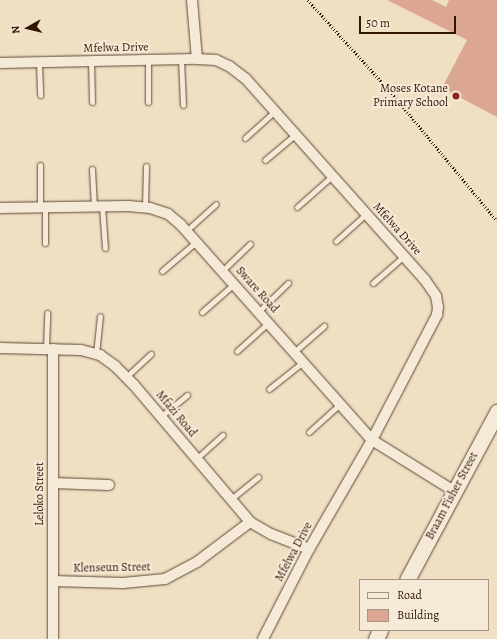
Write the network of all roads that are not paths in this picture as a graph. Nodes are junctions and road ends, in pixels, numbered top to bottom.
1 (192, 0) edge
2 (197, 59) junction
3 (181, 60) junction
4 (91, 61) junction
5 (148, 61) junction
6 (39, 62) junction
7 (0, 63) edge
8 (40, 95) dead end
9 (92, 102) dead end
10 (148, 102) dead end
11 (182, 104) dead end
12 (275, 112) junction
13 (296, 134) junction
14 (246, 138) dead end
15 (266, 160) dead end
16 (40, 165) dead end
17 (146, 166) dead end
18 (92, 169) dead end
19 (332, 176) junction
20 (216, 204) dead end
21 (98, 206) junction
22 (43, 207) junction
23 (145, 207) junction
24 (297, 207) dead end
25 (0, 208) edge
26 (366, 214) junction
27 (186, 231) junction
28 (336, 241) dead end
29 (196, 242) junction
30 (45, 243) dead end
31 (250, 244) dead end
32 (105, 248) dead end
33 (404, 256) junction
34 (162, 271) dead end
35 (222, 271) junction
36 (288, 283) dead end
37 (373, 283) dead end
38 (234, 284) junction
39 (202, 312) dead end
40 (258, 312) junction
41 (47, 313) dead end
42 (100, 316) dead end
43 (268, 323) junction
44 (324, 326) dead end
45 (0, 348) edge
46 (50, 349) junction
47 (237, 351) dead end
48 (294, 352) junction
49 (96, 354) junction
50 (151, 354) dead end
51 (303, 362) junction
52 (126, 377) junction
53 (269, 390) dead end
54 (187, 395) dead end
55 (340, 404) junction
56 (497, 412) edge
57 (160, 417) junction
58 (309, 432) dead end
59 (223, 434) dead end
60 (372, 440) junction
61 (196, 459) junction
62 (258, 477) dead end
63 (53, 483) junction
64 (109, 485) dead end
65 (454, 491) junction
66 (231, 499) junction
67 (250, 522) junction
68 (309, 549) junction
69 (408, 579) edge
70 (53, 581) junction
71 (53, 639) edge
72 (263, 639) edge

1 - 2 street
2 - 3 street, Mfelwa Drive
2 - 12 street, Mfelwa Drive
3 - 5 street, Mfelwa Drive
3 - 11 lane
4 - 5 street, Mfelwa Drive
4 - 6 street, Mfelwa Drive
4 - 9 lane
5 - 10 lane
6 - 7 street, Mfelwa Drive
6 - 8 lane
12 - 13 street, Mfelwa Drive
12 - 14 lane
13 - 15 lane
13 - 19 street, Mfelwa Drive
16 - 22 lane
17 - 23 lane
18 - 21 lane
19 - 24 lane
19 - 26 street, Mfelwa Drive
20 - 27 lane
21 - 22 street, Sware Road
21 - 23 street, Sware Road
21 - 32 lane
22 - 25 street, Sware Road
22 - 30 lane
23 - 27 street, Sware Road
26 - 28 lane
26 - 33 street, Mfelwa Drive
27 - 29 street, Sware Road
29 - 34 lane
29 - 35 street, Sware Road
31 - 35 lane
33 - 37 lane
33 - 60 street, Mfelwa Drive
35 - 38 street, Sware Road
36 - 40 lane
38 - 39 lane
38 - 40 street, Sware Road
40 - 43 street, Sware Road
41 - 46 lane
42 - 49 lane
43 - 47 lane
43 - 48 street, Sware Road
44 - 48 lane
45 - 46 street, Mfazi Road
46 - 49 street, Mfazi Road
46 - 63 street, Leloko Street
48 - 51 street, Sware Road
49 - 52 street, Mfazi Road
50 - 52 lane
51 - 53 lane
51 - 55 street, Sware Road
52 - 57 street, Mfazi Road
54 - 57 lane
55 - 58 lane
55 - 60 street, Sware Road
56 - 65 street, Braam Fisher Street
57 - 61 street, Mfazi Road
59 - 61 lane
60 - 65 street, Sware Road
60 - 68 street, Mfelwa Drive
61 - 66 street, Mfazi Road
62 - 66 lane
63 - 64 street
63 - 70 street, Leloko Street
65 - 69 street, Braam Fisher Street
66 - 67 street, Mfazi Road
67 - 68 street, Mfazi Road
67 - 70 street, Klenseun Street
68 - 72 street, Mfelwa Drive
70 - 71 street, Leloko Street

